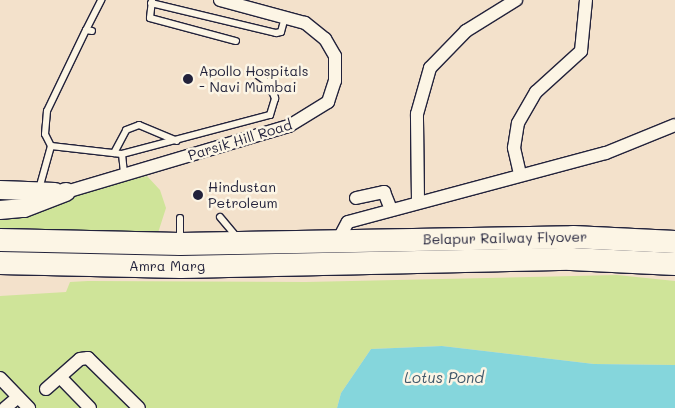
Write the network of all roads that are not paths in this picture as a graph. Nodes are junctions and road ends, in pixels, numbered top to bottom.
1 (100, 0) edge
2 (220, 0) edge
3 (516, 0) edge
4 (586, 0) edge
5 (152, 2) edge
6 (285, 16) junction
7 (236, 41) dead end
8 (256, 74) dead end
9 (270, 74) dead end
10 (276, 99) junction
11 (675, 125) edge
12 (176, 141) junction
13 (51, 146) junction
14 (114, 153) junction
15 (122, 154) junction
16 (124, 174) junction
17 (520, 174) junction
18 (0, 190) edge
19 (39, 191) dead end
20 (66, 192) junction
21 (356, 198) dead end
22 (418, 201) junction
23 (391, 209) junction
24 (0, 210) edge
25 (220, 217) dead end
26 (180, 218) dead end
27 (0, 240) edge
28 (335, 241) junction
29 (675, 242) edge
30 (242, 244) junction
31 (632, 249) junction
32 (180, 256) junction
33 (0, 264) edge
34 (335, 264) junction
35 (675, 264) edge
36 (45, 265) junction
37 (0, 275) edge
38 (60, 377) junction
39 (0, 379) edge
40 (46, 389) dead end
41 (18, 397) junction
42 (5, 408) edge
43 (29, 408) edge
44 (90, 408) edge
45 (139, 408) edge

1 - 13 lane
2 - 6 street, Parsik Hill Road
3 - 22 street
4 - 17 street
5 - 6 lane
5 - 7 lane
6 - 16 street, Parsik Hill Road
8 - 10 lane
9 - 10 lane
10 - 12 lane
11 - 17 street
12 - 14 lane
12 - 15 lane
13 - 14 lane
13 - 19 lane
14 - 15 lane
15 - 16 lane
16 - 20 street, Parsik Hill Road
17 - 22 street
18 - 20 street, Parsik Hill Road
20 - 24 street
21 - 23 street
22 - 23 street
23 - 28 street
25 - 30 lane
26 - 32 lane
27 - 32 highway, Amra Marg
28 - 30 highway, Amra Marg
28 - 31 highway, Belapur Railway Flyover
28 - 34 street
29 - 31 highway, Belapur Railway Flyover
30 - 32 highway, Amra Marg
31 - 34 highway, Belapur Railway Flyover
31 - 35 highway, Belapur Railway Flyover
32 - 34 highway, Amra Marg
32 - 36 highway, Amra Marg
33 - 36 highway, Amra Marg
36 - 37 street
38 - 40 street
38 - 44 street
38 - 45 street
39 - 41 street
41 - 42 street
41 - 43 street

